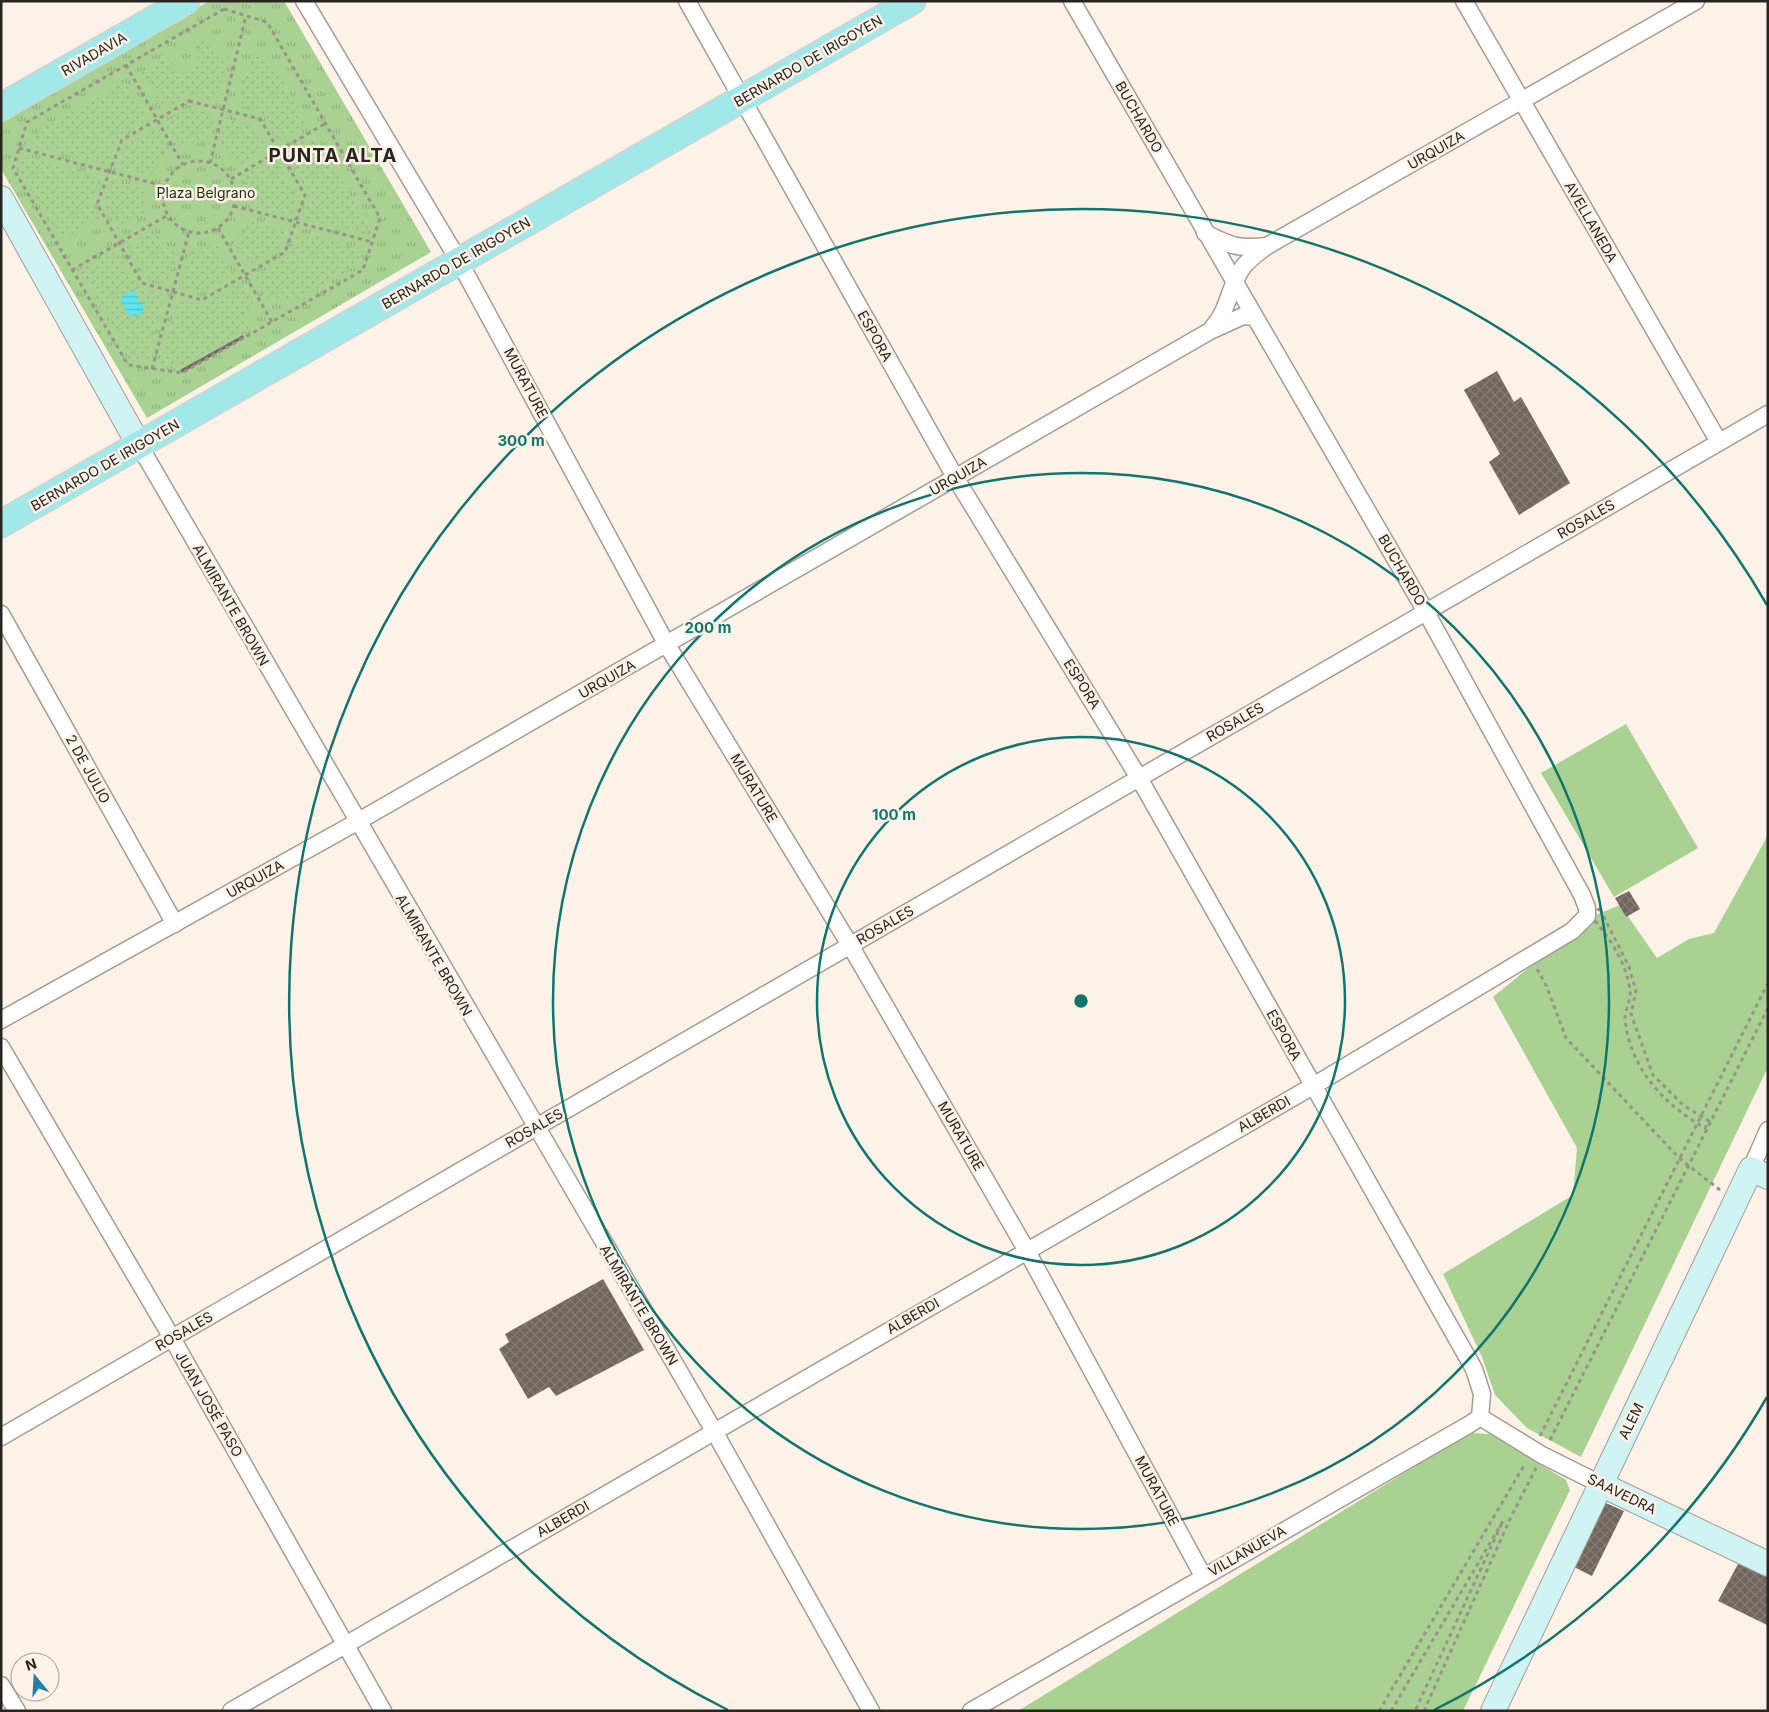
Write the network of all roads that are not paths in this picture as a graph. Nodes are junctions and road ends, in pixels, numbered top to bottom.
1 (186, 1) edge
2 (304, 1) edge
3 (687, 1) edge
4 (912, 1) edge
5 (1072, 1) edge
6 (1464, 1) edge
7 (1696, 1) edge
8 (741, 99) junction
9 (1521, 102) junction
10 (1, 107) edge
11 (1, 198) edge
12 (1205, 232) junction
13 (1266, 246) junction
14 (459, 261) junction
15 (1234, 283) junction
16 (1254, 317) junction
17 (1210, 330) junction
18 (1768, 414) edge
19 (1718, 442) junction
20 (139, 445) junction
21 (955, 477) junction
22 (1, 524) edge
23 (1426, 612) junction
24 (1, 614) edge
25 (667, 645) junction
26 (1140, 778) junction
27 (357, 822) junction
28 (1588, 913) joint
29 (175, 924) junction
30 (850, 945) junction
31 (1, 1020) edge
32 (1, 1047) edge
33 (1312, 1086) junction
34 (535, 1128) junction
35 (1768, 1130) edge
36 (1759, 1173) edge
37 (1027, 1250) junction
38 (172, 1338) junction
39 (1480, 1417) junction
40 (714, 1431) junction
41 (1, 1437) edge
42 (1600, 1484) junction
43 (1768, 1564) edge
44 (1203, 1576) junction
45 (346, 1644) junction
46 (1, 1685) edge
47 (17, 1711) edge
48 (231, 1711) edge
49 (383, 1711) edge
50 (871, 1711) edge
51 (971, 1711) edge
52 (1493, 1711) edge

1 - 10 main road, RIVADAVIA
2 - 14 street, MURATURE
3 - 8 street, ESPORA
4 - 8 main road, BERNARDO DE IRIGOYEN
5 - 12 street, BUCHARDO
6 - 9 street, AVELLANEDA
7 - 9 street, URQUIZA
8 - 14 main road, BERNARDO DE IRIGOYEN
8 - 21 street, ESPORA
9 - 13 street, URQUIZA
9 - 19 street, AVELLANEDA
11 - 20 main road, ALMIRANTE BROWN
12 - 13 street
12 - 15 street, BUCHARDO
13 - 15 street, URQUIZA
14 - 20 main road, BERNARDO DE IRIGOYEN
14 - 25 street, MURATURE
15 - 16 street, BUCHARDO
15 - 17 street, URQUIZA
16 - 17 street, URQUIZA
16 - 23 street, BUCHARDO
17 - 21 street, URQUIZA
18 - 19 street, ROSALES
19 - 23 street, ROSALES
20 - 22 main road, BERNARDO DE IRIGOYEN
20 - 27 street, ALMIRANTE BROWN
21 - 25 street, URQUIZA
21 - 26 street, ESPORA
23 - 26 street, ROSALES
23 - 28 street, BUCHARDO
24 - 29 street, 2 DE JULIO
25 - 27 street, URQUIZA
25 - 30 street, MURATURE
26 - 30 street, ROSALES
26 - 33 street, ESPORA
27 - 29 street, URQUIZA
27 - 34 street, ALMIRANTE BROWN
28 - 33 street, ALBERDI
29 - 31 street, URQUIZA
30 - 34 street, ROSALES
30 - 37 street, MURATURE
32 - 38 street, JUAN JOSÉ PASO
33 - 37 street, ALBERDI
33 - 39 street, ESPORA
34 - 38 street, ROSALES
34 - 40 street, ALMIRANTE BROWN
35 - 36 street, ALEM
36 - 42 main road, ALEM
37 - 40 street, ALBERDI
37 - 44 street, MURATURE
38 - 41 street, ROSALES
38 - 45 street, JUAN JOSÉ PASO
39 - 42 street, SAAVEDRA
39 - 44 street, VILLANUEVA
40 - 45 street, ALBERDI
40 - 50 street, ALMIRANTE BROWN
42 - 43 main road, SAAVEDRA
42 - 52 main road, ALEM
44 - 51 street, VILLANUEVA
45 - 48 street, ALBERDI
45 - 49 street, JUAN JOSÉ PASO
46 - 47 street

